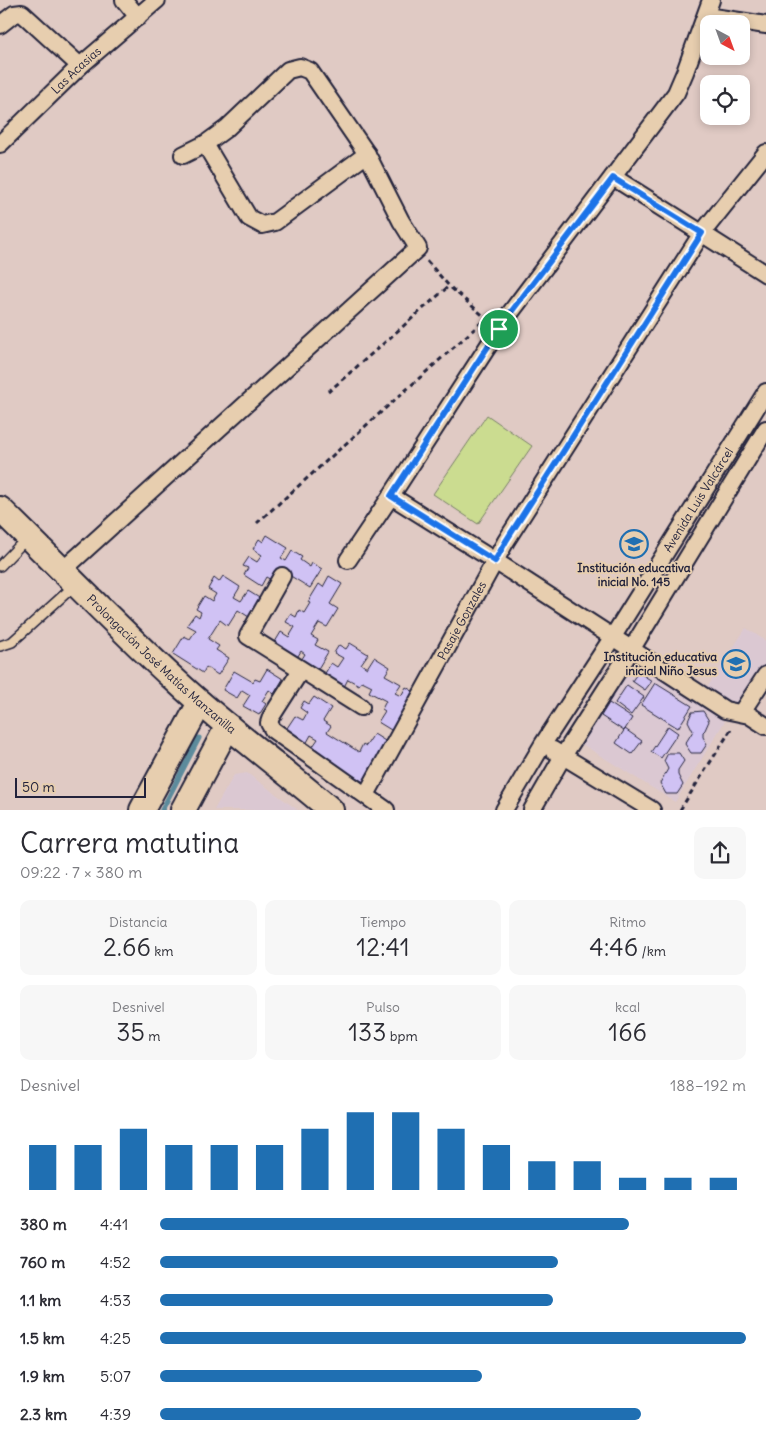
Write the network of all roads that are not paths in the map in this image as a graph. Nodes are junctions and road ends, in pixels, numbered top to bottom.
1 (124, 0) edge
2 (157, 0) edge
3 (711, 0) edge
4 (706, 15) edge
5 (138, 17) junction
6 (750, 23) edge
7 (0, 25) edge
8 (766, 26) edge
9 (700, 33) edge
10 (80, 66) junction
11 (4, 134) edge
12 (205, 144) junction
13 (766, 152) edge
14 (366, 154) junction
15 (183, 155) dead end
16 (613, 178) junction
17 (702, 233) junction
18 (766, 274) edge
19 (766, 392) edge
20 (766, 429) edge
21 (391, 496) junction
22 (0, 508) edge
23 (29, 536) junction
24 (348, 560) dead end
25 (495, 561) junction
26 (0, 566) edge
27 (282, 576) dead end
28 (70, 577) junction
29 (612, 638) junction
30 (0, 646) edge
31 (631, 650) junction
32 (301, 670) junction
33 (766, 675) edge
34 (200, 703) junction
35 (361, 707) dead end
36 (741, 713) junction
37 (228, 726) junction
38 (766, 726) edge
39 (542, 744) junction
40 (563, 756) junction
41 (366, 795) junction
42 (142, 810) edge
43 (184, 810) edge
44 (331, 810) edge
45 (386, 810) edge
46 (504, 810) edge
47 (532, 810) edge
48 (652, 810) edge

1 - 5 street
2 - 5 street, Las Acasias
3 - 4 street
5 - 10 street, Las Acasias
6 - 8 street
7 - 10 street
9 - 16 street
10 - 11 street, Las Acasias
12 - 14 street
12 - 14 street
12 - 15 street
13 - 17 street, Pasaje Gonzales
14 - 28 street
16 - 17 street
16 - 21 street
17 - 18 street
17 - 25 street, Pasaje Gonzales
19 - 29 street, Avenida Luis Valcárcel
20 - 31 street, Avenida Luis Valcárcel
21 - 24 street
21 - 25 street
22 - 23 street, Prolongación José Matías Manzanilla
23 - 26 lane
23 - 28 street, Prolongación José Matías Manzanilla
25 - 29 street
25 - 41 street, Pasaje Gonzales
27 - 32 street
28 - 30 lane
28 - 34 street, Prolongación José Matías Manzanilla
29 - 31 street
29 - 39 street, Avenida Luis Valcárcel
31 - 36 street
31 - 40 street, Avenida Luis Valcárcel
32 - 35 street
32 - 41 street
33 - 36 street
34 - 37 street, Prolongación José Matías Manzanilla
34 - 42 street
36 - 38 street
37 - 43 street
37 - 44 street, Prolongación José Matías Manzanilla
39 - 40 street
39 - 46 street, Avenida Luis Valcárcel
40 - 47 street, Avenida Luis Valcárcel
40 - 48 street
41 - 45 street

